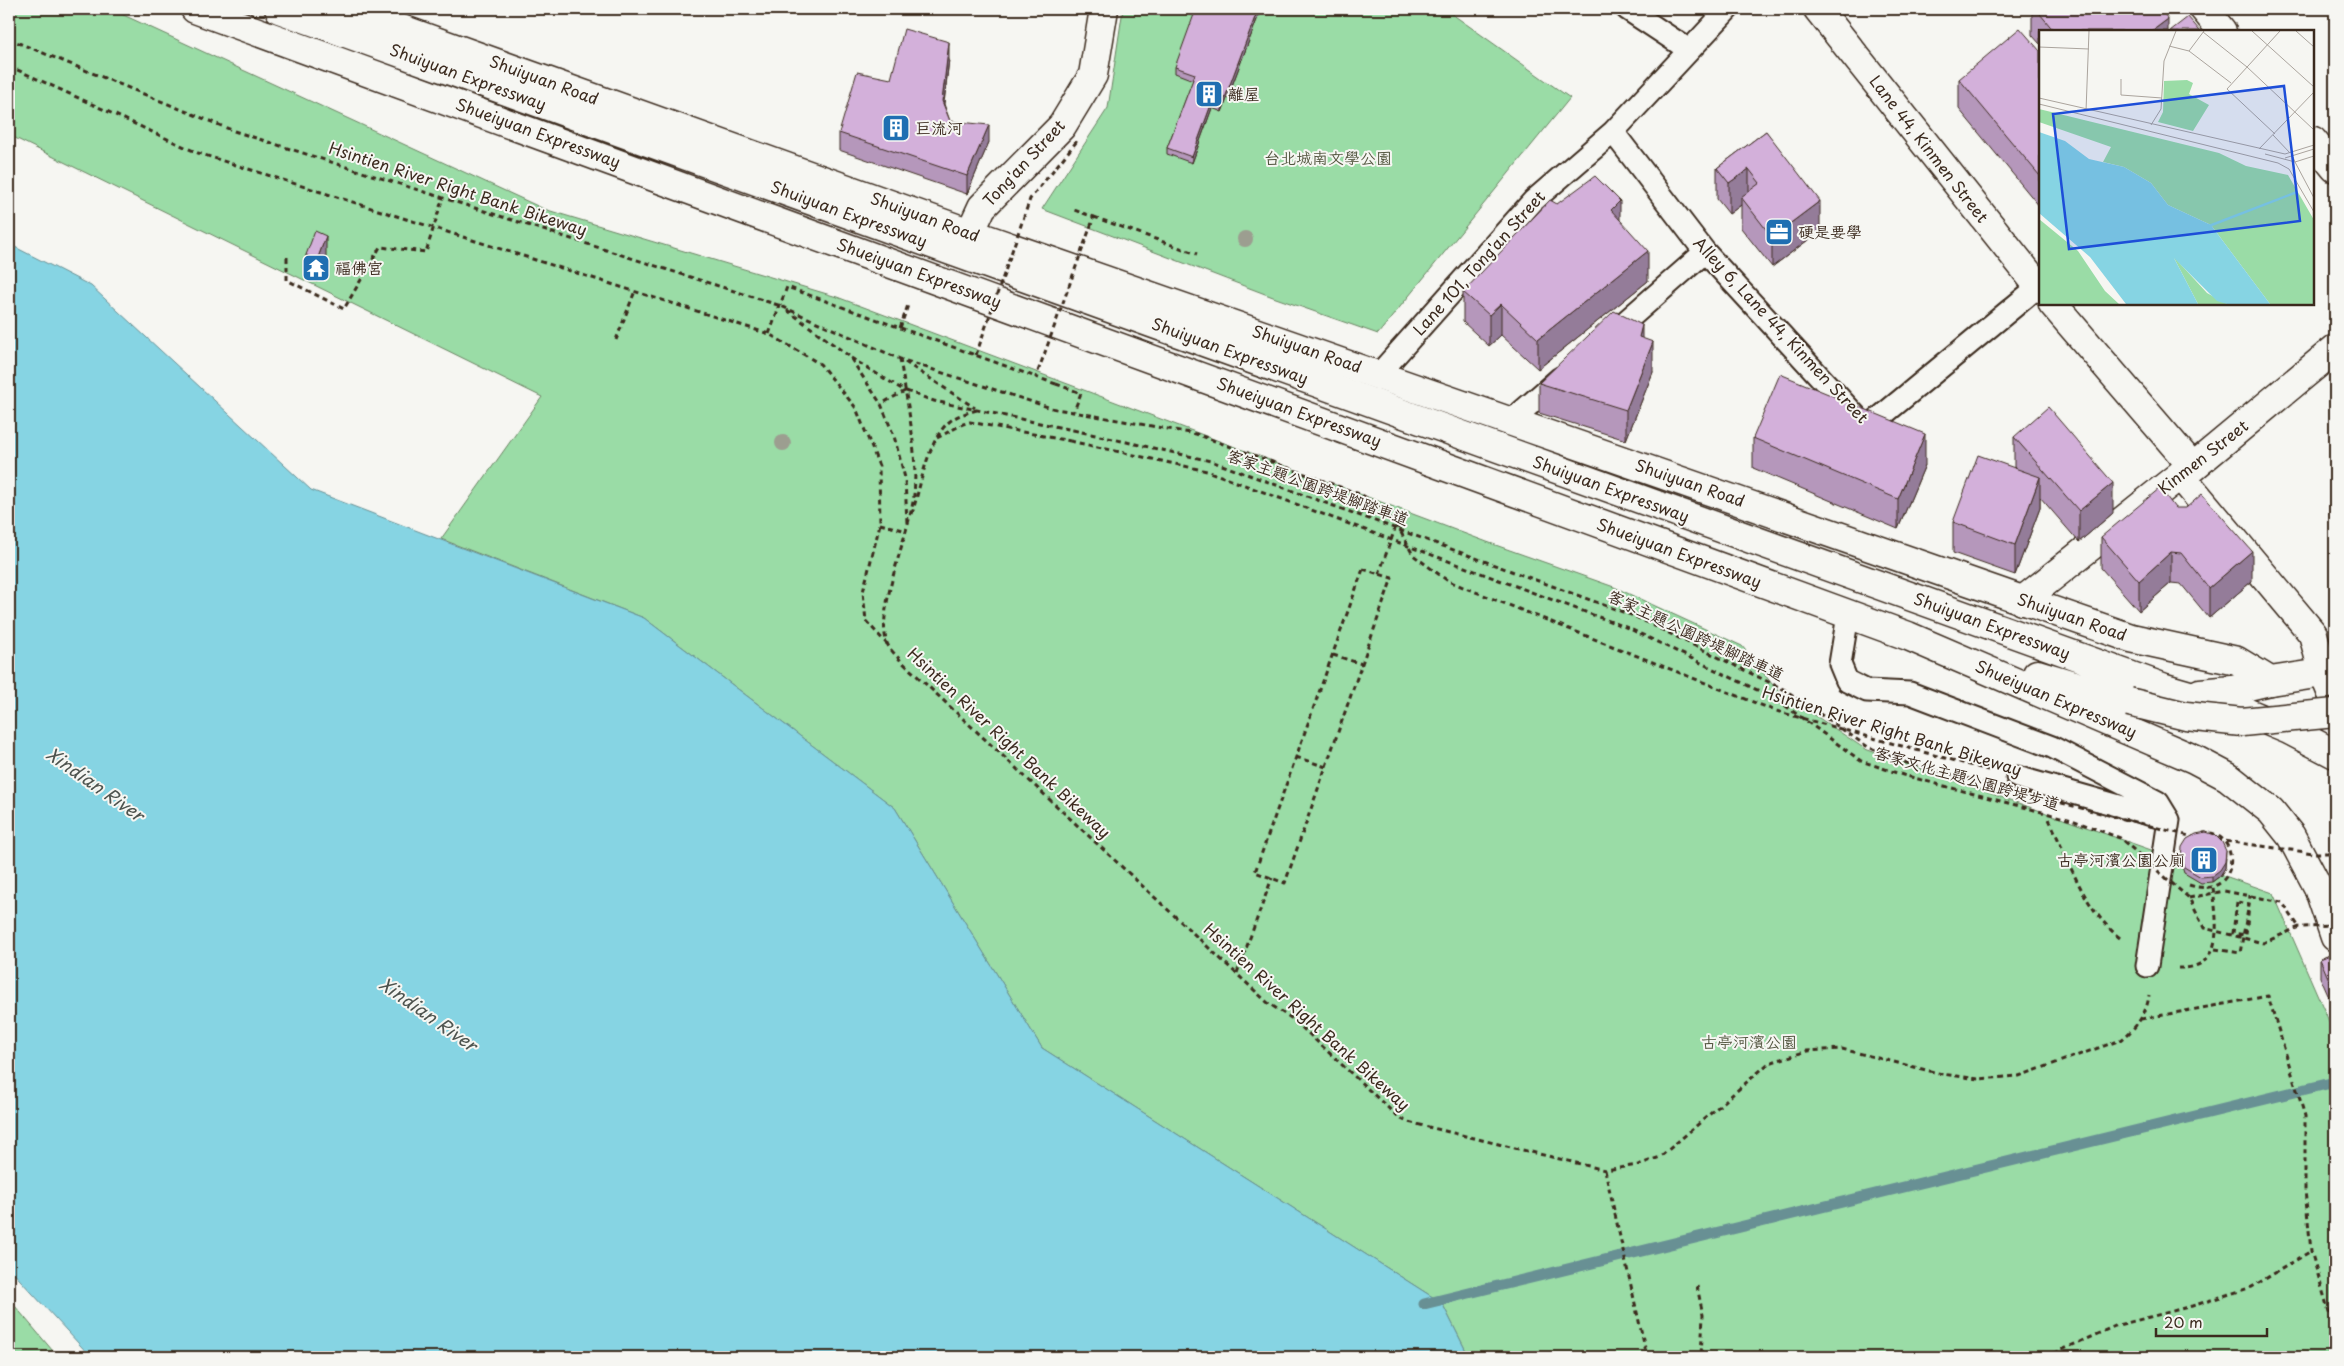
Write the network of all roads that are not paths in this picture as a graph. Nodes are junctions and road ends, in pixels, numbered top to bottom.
1 (195, 9) edge
2 (279, 9) edge
3 (346, 9) edge
4 (1104, 9) edge
5 (1627, 9) edge
6 (1728, 9) edge
7 (1818, 9) edge
8 (2204, 9) edge
9 (2221, 30) edge
10 (1689, 50) junction
11 (1613, 132) junction
12 (2314, 142) edge
13 (2335, 168) edge
14 (970, 233) junction
15 (1705, 252) junction
16 (2039, 287) edge
17 (2039, 297) edge
18 (2054, 305) edge
19 (2335, 349) edge
20 (1379, 374) junction
21 (1511, 421) junction
22 (2187, 471) junction
23 (2022, 601) junction
24 (1848, 615) junction
25 (1908, 636) junction
26 (2329, 672) edge
27 (2270, 681) junction
28 (2181, 694) junction
29 (2335, 702) edge
30 (2335, 713) edge
31 (2335, 754) edge
32 (2017, 778) road end
33 (2169, 820) junction
34 (2335, 937) edge
35 (2147, 966) road end

1 - 24 main road, Shueiyuan Expressway
2 - 28 main road, Shuiyuan Expressway
3 - 14 main road, Shuiyuan Road
4 - 14 main road, Tong'an Street
5 - 10 lane
6 - 10 lane, Lane 101, Tong'an Street
7 - 16 main road, Lane 44, Kinmen Street
8 - 9 main road
10 - 11 lane, Lane 101, Tong'an Street
11 - 15 lane, Alley 6, Lane 44, Kinmen Street
11 - 20 lane, Lane 101, Tong'an Street
12 - 13 main road
14 - 20 main road, Shuiyuan Road
15 - 17 lane, Alley 6, Lane 44, Kinmen Street
15 - 21 lane
18 - 22 main road, Lane 44, Kinmen Street
19 - 22 main road, Kinmen Street
20 - 21 main road, Shuiyuan Road
21 - 23 main road, Shuiyuan Road
22 - 23 main road, Kinmen Street
22 - 26 main road, Lane 44, Kinmen Street
23 - 27 main road, Shuiyuan Road
24 - 25 main road, Shueiyuan Expressway
24 - 33 lane
25 - 30 main road, bridge
25 - 34 main road, Shueiyuan Expressway
26 - 27 main road
26 - 29 main road
27 - 28 main road
28 - 31 main road
32 - 33 lane
33 - 35 lane

